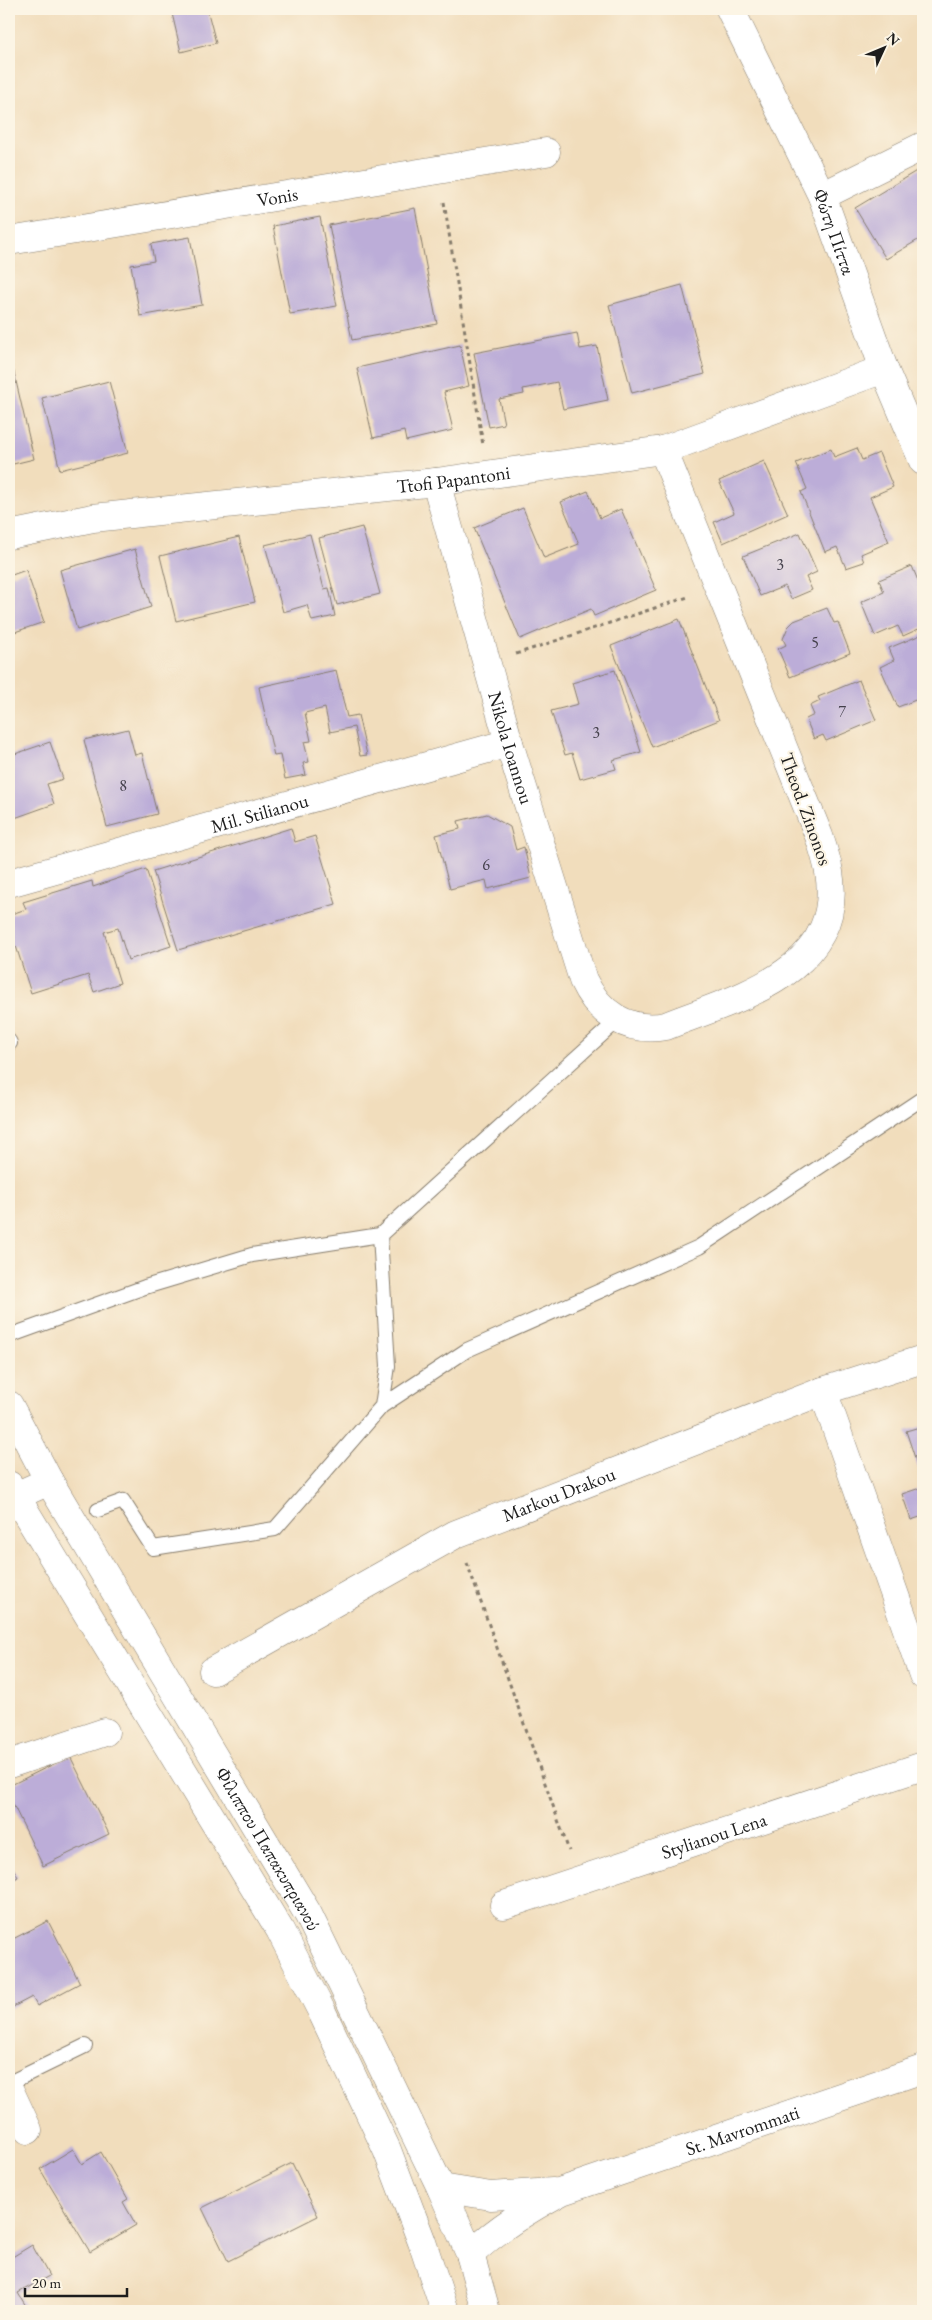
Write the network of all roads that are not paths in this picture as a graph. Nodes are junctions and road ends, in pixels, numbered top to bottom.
1 (730, 9) edge
2 (923, 146) edge
3 (546, 152) dead end
4 (822, 196) junction
5 (9, 241) edge
6 (884, 368) junction
7 (663, 450) junction
8 (923, 461) edge
9 (436, 482) junction
10 (9, 534) edge
11 (509, 743) junction
12 (9, 883) edge
13 (609, 1013) junction
14 (923, 1098) edge
15 (380, 1235) junction
16 (9, 1336) edge
17 (923, 1359) edge
18 (823, 1391) junction
19 (9, 1405) edge
20 (382, 1406) junction
21 (49, 1481) junction
22 (11, 1493) edge
23 (98, 1510) dead end
24 (213, 1671) dead end
25 (923, 1675) edge
26 (105, 1732) dead end
27 (9, 1764) edge
28 (923, 1766) edge
29 (504, 1905) dead end
30 (85, 2046) dead end
31 (923, 2069) edge
32 (9, 2083) edge
33 (9, 2089) edge
34 (28, 2130) dead end
35 (441, 2188) junction
36 (562, 2191) junction
37 (470, 2254) junction
38 (445, 2311) edge
39 (486, 2311) edge

1 - 4 street, Φώτη Πίττα
2 - 4 street
3 - 5 street, Vonis
4 - 6 street, Φώτη Πίττα
6 - 7 street, Ttofi Papantoni
6 - 8 street, Φώτη Πίττα
7 - 9 street, Ttofi Papantoni
7 - 13 street, Theod. Zinonos
9 - 10 street, Ttofi Papantoni
9 - 11 street, Nikola Ioannou
11 - 12 street, Mil. Stilianou
11 - 13 street, Nikola Ioannou
13 - 15 lane
14 - 20 lane
15 - 16 lane
15 - 20 lane
17 - 18 street, Markou Drakou
18 - 24 street, Markou Drakou
18 - 25 street
19 - 21 street, Φίλιππου Παπακυπριανού
20 - 23 lane
21 - 22 street
21 - 35 street, Φίλιππου Παπακυπριανού
22 - 38 street, Φίλιππου Παπακυπριανού
26 - 27 street
28 - 29 street, Stylianou Lena
30 - 32 lane
31 - 36 street, St. Mavrommati
33 - 34 street
35 - 36 street, St. Mavrommati
35 - 37 street, Φίλιππου Παπακυπριανού
36 - 37 street, St. Mavrommati
37 - 39 street, Φίλιππου Παπακυπριανού

